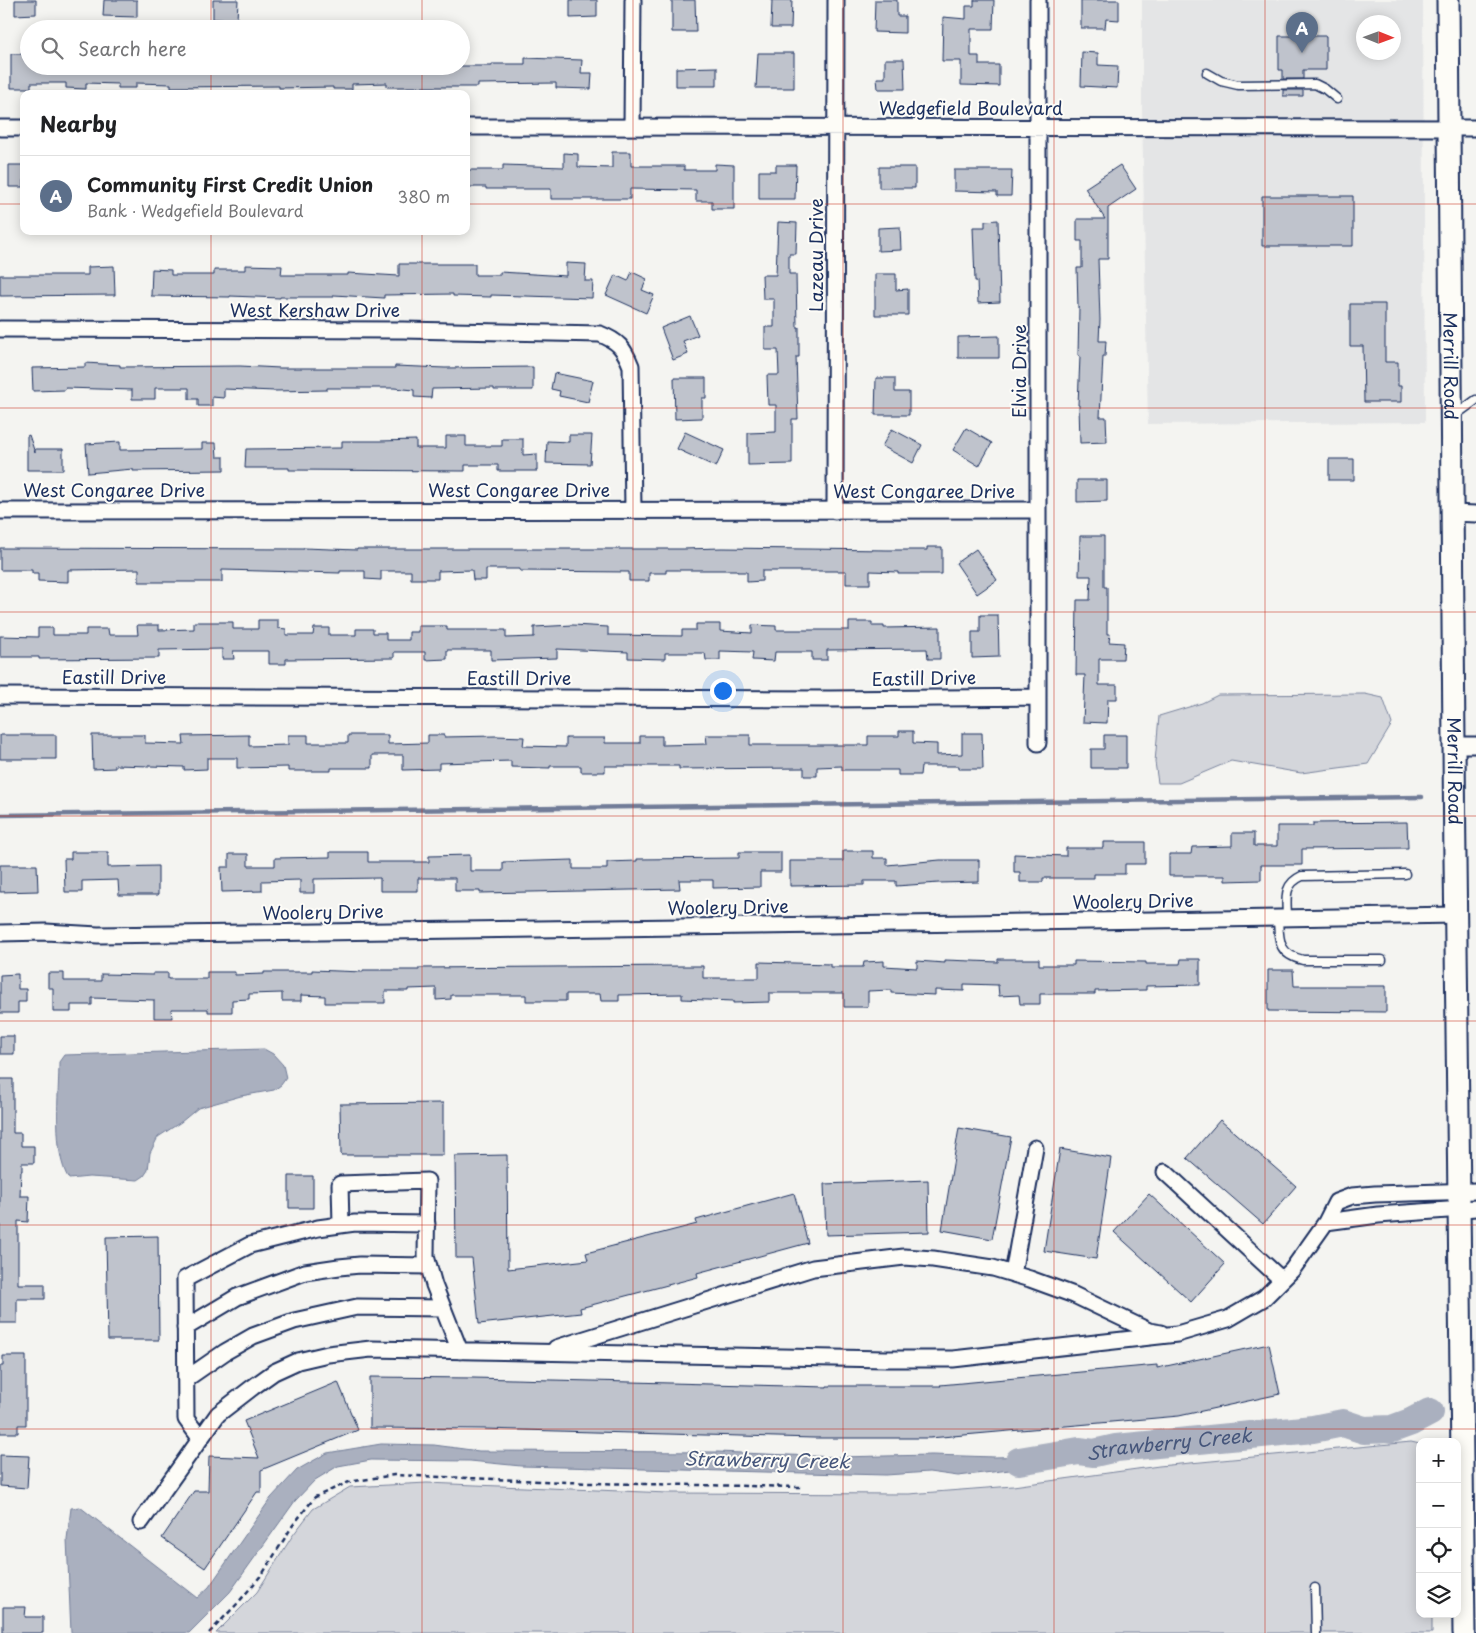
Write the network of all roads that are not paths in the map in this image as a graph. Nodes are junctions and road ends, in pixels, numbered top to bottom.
1 (633, 0) edge
2 (836, 0) edge
3 (1038, 0) edge
4 (1448, 0) edge
5 (1207, 73) dead end
6 (1337, 99) dead end
7 (0, 128) edge
8 (20, 128) edge
9 (470, 128) edge
10 (632, 128) junction
11 (836, 128) junction
12 (1038, 128) junction
13 (1448, 128) junction
14 (1476, 128) edge
15 (0, 329) edge
16 (1476, 400) edge
17 (1450, 419) junction
18 (633, 510) junction
19 (1038, 510) junction
20 (0, 511) edge
21 (835, 511) junction
22 (1451, 514) junction
23 (1476, 514) edge
24 (0, 696) edge
25 (1038, 697) junction
26 (1038, 743) dead end
27 (1453, 745) junction
28 (1476, 745) edge
29 (1405, 874) dead end
30 (1456, 915) junction
31 (1283, 918) junction
32 (0, 933) edge
33 (1382, 960) dead end
34 (1036, 1148) dead end
35 (1165, 1172) dead end
36 (1467, 1200) edge
37 (1326, 1222) junction
38 (427, 1224) junction
39 (340, 1225) junction
40 (429, 1266) junction
41 (1013, 1274) junction
42 (1282, 1280) junction
43 (443, 1308) junction
44 (185, 1328) junction
45 (1170, 1335) junction
46 (460, 1351) junction
47 (543, 1353) junction
48 (186, 1378) junction
49 (200, 1438) junction
50 (141, 1522) dead end
51 (1315, 1588) dead end
52 (1316, 1633) edge
53 (1464, 1633) edge

1 - 10 street
2 - 11 street, Lazeau Drive
3 - 12 street, Elvia Drive
4 - 13 main road, Merrill Road
5 - 6 lane
7 - 8 street
9 - 10 street, Wedgefield Boulevard
10 - 11 street, Wedgefield Boulevard
11 - 12 street, Wedgefield Boulevard
11 - 21 street, Lazeau Drive
12 - 13 street, Wedgefield Boulevard
12 - 19 street, Elvia Drive
13 - 14 street, Wedgefield Boulevard
13 - 17 main road, Merrill Road
15 - 18 street, West Kershaw Drive
16 - 17 lane
17 - 22 main road, Merrill Road
18 - 20 street, West Congaree Drive
18 - 21 street, West Congaree Drive
19 - 21 street, West Congaree Drive
19 - 25 street, Elvia Drive
22 - 23 street
22 - 27 main road, Merrill Road
24 - 25 street, Eastill Drive
25 - 26 street, Elvia Drive
27 - 28 street
27 - 30 main road, Merrill Road
29 - 31 lane
30 - 31 street, Woolery Drive
30 - 36 main road, Merrill Road
31 - 32 street, Woolery Drive
31 - 33 lane
34 - 41 street
35 - 42 street
36 - 37 street
36 - 37 street
36 - 53 main road, Merrill Road
37 - 42 street
38 - 39 street
38 - 39 street
38 - 40 street
39 - 44 street
40 - 43 street
40 - 44 street
41 - 45 street
41 - 47 street
42 - 45 street
43 - 46 street
43 - 48 street
44 - 48 street
45 - 47 street
46 - 47 street
46 - 49 street
48 - 49 street
49 - 50 street
51 - 52 lane

